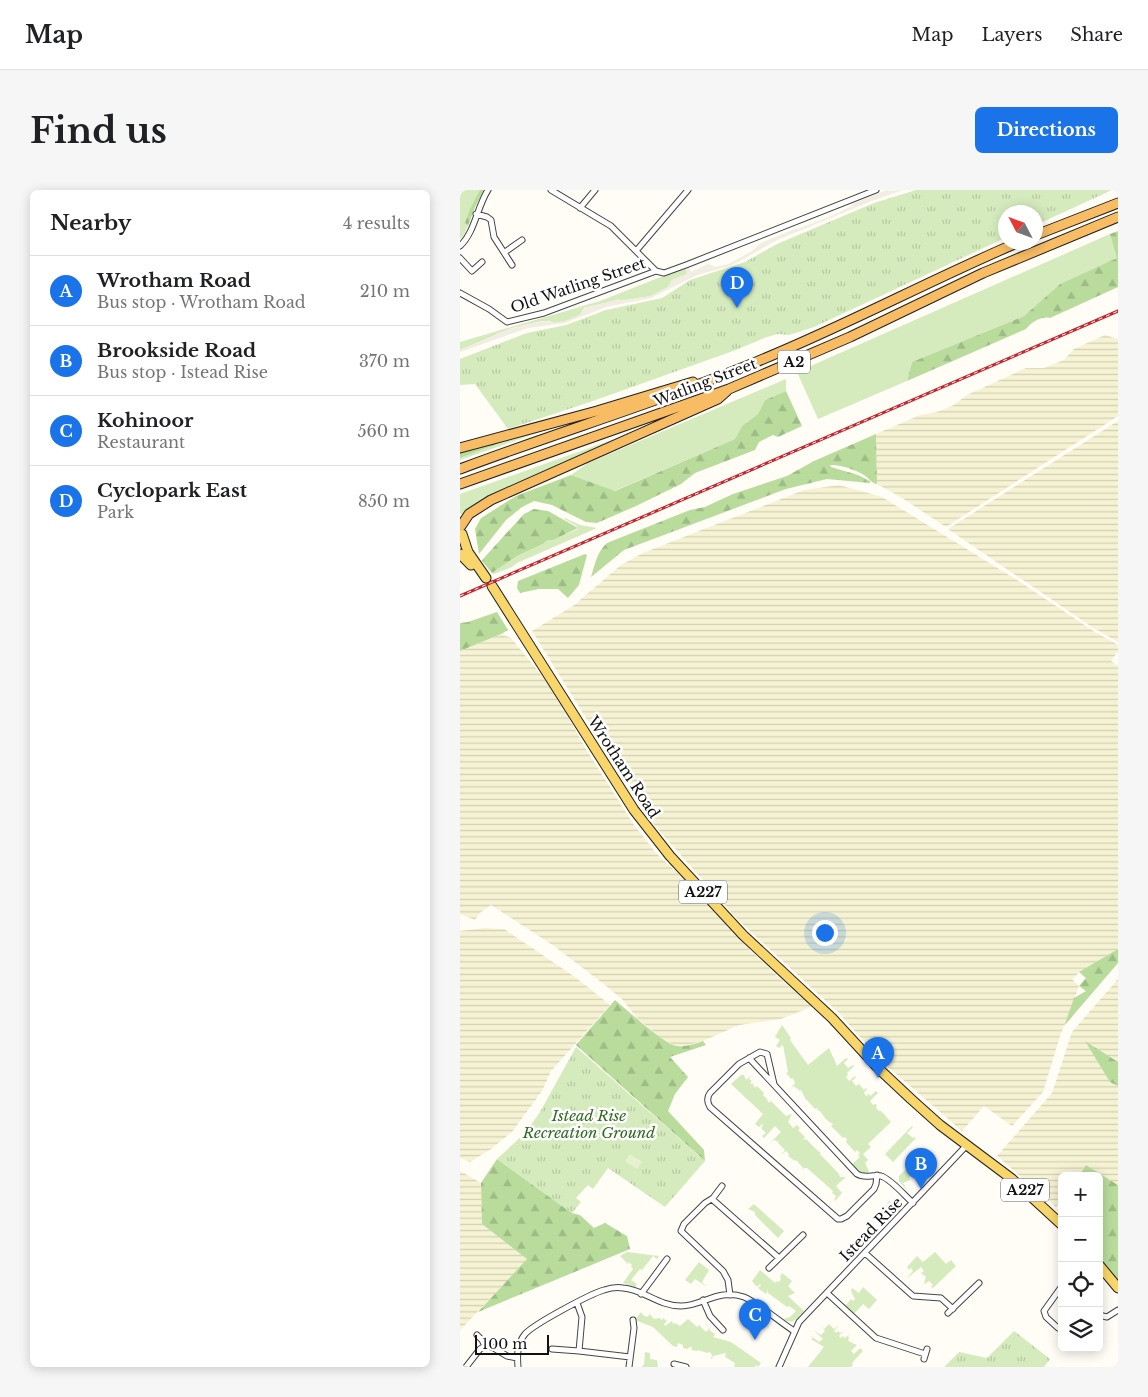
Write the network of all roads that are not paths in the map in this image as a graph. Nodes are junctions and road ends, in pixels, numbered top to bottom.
1 (488, 190) edge
2 (552, 190) edge
3 (594, 190) edge
4 (688, 190) edge
5 (876, 190) edge
6 (1118, 203) edge
7 (580, 208) junction
8 (476, 214) junction
9 (1118, 217) edge
10 (1043, 232) edge
11 (522, 240) dead end
12 (460, 246) edge
13 (1000, 250) edge
14 (636, 251) junction
15 (504, 252) junction
16 (460, 258) edge
17 (482, 262) dead end
18 (512, 265) dead end
19 (656, 271) junction
20 (460, 293) edge
21 (726, 375) junction
22 (729, 389) junction
23 (460, 448) edge
24 (460, 469) edge
25 (460, 484) edge
26 (461, 531) edge
27 (460, 554) edge
28 (492, 588) dead end
29 (749, 1058) junction
30 (774, 1084) junction
31 (967, 1145) junction
32 (877, 1176) junction
33 (722, 1186) dead end
34 (712, 1199) junction
35 (912, 1203) junction
36 (1058, 1221) edge
37 (803, 1235) dead end
38 (866, 1253) junction
39 (779, 1258) junction
40 (667, 1260) dead end
41 (769, 1268) dead end
42 (1103, 1270) edge
43 (979, 1283) dead end
44 (1118, 1288) edge
45 (1058, 1292) edge
46 (826, 1293) junction
47 (641, 1294) junction
48 (730, 1295) junction
49 (703, 1300) junction
50 (577, 1303) junction
51 (1118, 1310) edge
52 (1103, 1316) edge
53 (641, 1325) dead end
54 (1057, 1325) dead end
55 (723, 1330) dead end
56 (794, 1331) junction
57 (477, 1335) dead end
58 (485, 1346) junction
59 (552, 1349) dead end
60 (579, 1352) junction
61 (925, 1354) dead end
62 (630, 1357) junction
63 (517, 1358) junction
64 (674, 1364) dead end
65 (466, 1367) edge
66 (518, 1367) edge
67 (629, 1367) edge
68 (686, 1367) edge
69 (779, 1367) edge

1 - 8 street
2 - 7 street
3 - 7 street
4 - 14 street
5 - 19 street
6 - 10 highway
7 - 14 street
8 - 12 street
8 - 15 street
9 - 22 highway, Watling Street / A2
11 - 15 street
13 - 21 highway, Watling Street / A2
14 - 19 street
15 - 18 street
16 - 17 street
19 - 20 street, Old Watling Street
21 - 23 highway
21 - 24 highway, Watling Street / A2
22 - 25 highway, Watling Street / A2
22 - 26 highway
26 - 27 main road
28 - 31 main road, Wrotham Road / A227
29 - 30 street
29 - 30 street
29 - 32 street
30 - 32 street
31 - 35 street, Istead Rise
31 - 36 main road, Wrotham Road / A227
32 - 35 street
33 - 34 street
34 - 39 street
34 - 48 street
35 - 38 street, Istead Rise
37 - 39 street
38 - 43 street
38 - 46 street, Istead Rise
39 - 41 street
40 - 47 street
42 - 44 main road
45 - 54 street
46 - 56 street, Istead Rise
46 - 61 street
47 - 49 street
47 - 50 street
48 - 49 street
48 - 56 street
49 - 55 street
50 - 60 street
50 - 63 street
51 - 52 street
53 - 62 street
56 - 69 street, Istead Rise
57 - 58 street
58 - 63 street
58 - 65 street
59 - 60 street
60 - 62 street
62 - 67 street
63 - 66 street
64 - 68 street

